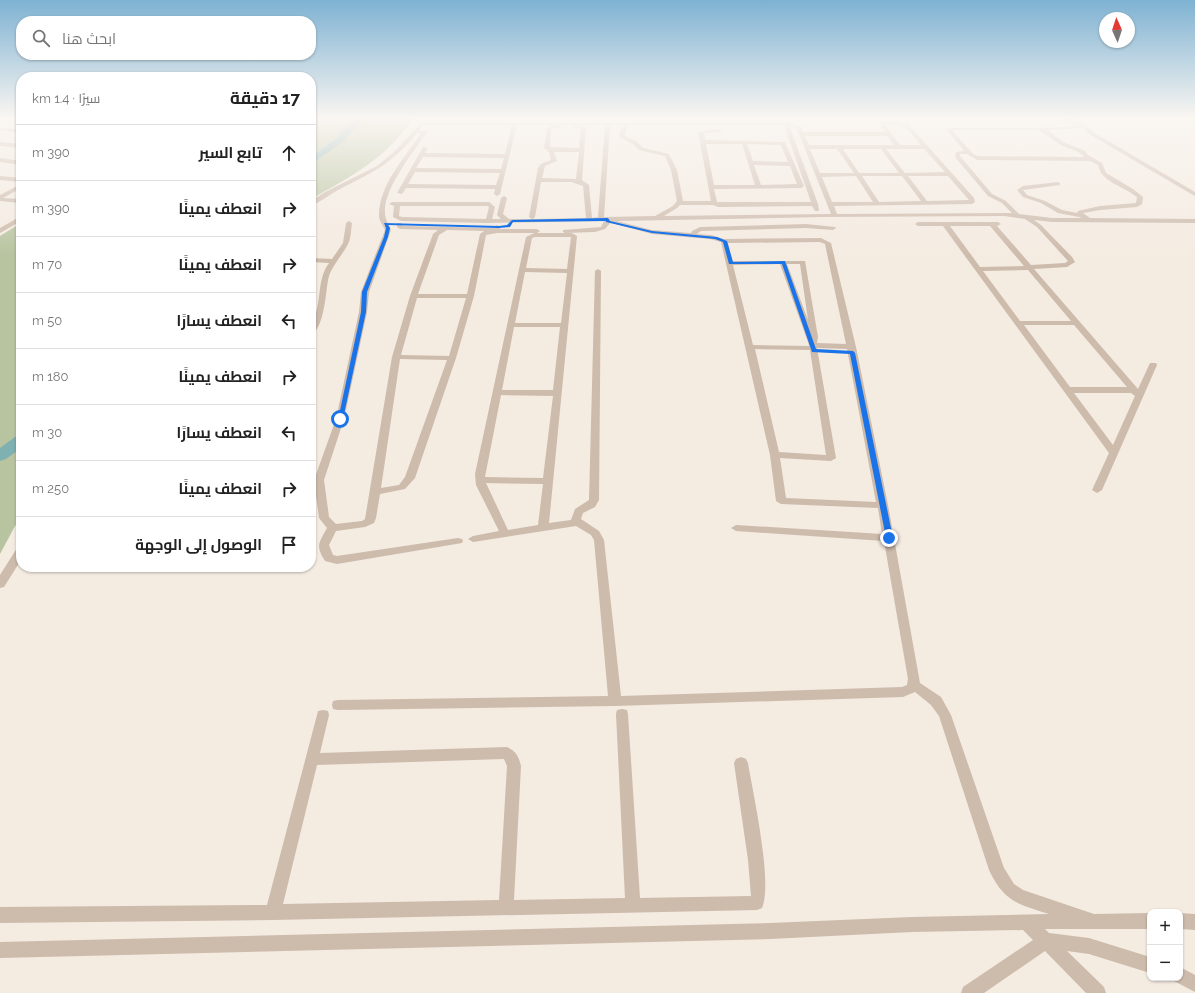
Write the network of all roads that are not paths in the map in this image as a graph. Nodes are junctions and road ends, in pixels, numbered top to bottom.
1 (383, 163) edge
2 (403, 163) edge
3 (416, 163) edge
4 (505, 163) edge
5 (549, 163) edge
6 (581, 163) edge
7 (599, 163) edge
8 (671, 163) edge
9 (706, 163) edge
10 (800, 163) edge
11 (813, 163) edge
12 (851, 163) edge
13 (895, 163) edge
14 (941, 163) edge
15 (963, 163) edge
16 (1099, 163) edge
17 (1143, 163) edge
18 (751, 164) joint
19 (792, 164) joint
20 (412, 170) junction
21 (503, 171) junction
22 (858, 174) junction
23 (903, 174) junction
24 (950, 174) junction
25 (818, 175) junction
26 (0, 178) edge
27 (16, 180) edge
28 (539, 180) junction
29 (579, 181) junction
30 (595, 183) junction
31 (1058, 184) dead end
32 (404, 186) junction
33 (499, 187) junction
34 (711, 187) junction
35 (758, 187) junction
36 (16, 189) edge
37 (400, 193) dead end
38 (497, 194) dead end
39 (1195, 194) edge
40 (2, 198) edge
41 (504, 198) dead end
42 (16, 200) edge
43 (316, 201) edge
44 (0, 203) edge
45 (876, 203) junction
46 (912, 203) junction
47 (926, 203) junction
48 (384, 204) junction
49 (398, 204) junction
50 (679, 204) junction
51 (714, 204) junction
52 (815, 204) junction
53 (830, 204) junction
54 (819, 215) junction
55 (921, 215) junction
56 (1081, 215) junction
57 (532, 217) junction
58 (658, 217) junction
59 (1022, 217) junction
60 (839, 218) junction
61 (554, 220) junction
62 (589, 220) junction
63 (606, 220) junction
64 (1088, 220) junction
65 (16, 221) edge
66 (488, 221) junction
67 (510, 221) junction
68 (1195, 221) edge
69 (349, 223) dead end
70 (385, 224) junction
71 (399, 224) junction
72 (918, 224) dead end
73 (945, 224) junction
74 (827, 228) junction
75 (497, 229) junction
76 (0, 231) edge
77 (434, 231) junction
78 (551, 233) junction
79 (694, 236) junction
80 (724, 241) junction
81 (828, 242) junction
82 (316, 260) edge
83 (332, 261) junction
84 (784, 262) junction
85 (731, 263) junction
86 (1029, 268) junction
87 (979, 269) junction
88 (522, 270) junction
89 (570, 271) junction
90 (598, 271) dead end
91 (414, 296) junction
92 (470, 296) junction
93 (316, 321) edge
94 (1018, 323) junction
95 (1076, 323) junction
96 (511, 324) junction
97 (564, 325) junction
98 (750, 347) junction
99 (814, 348) junction
100 (852, 350) junction
101 (396, 357) junction
102 (452, 358) junction
103 (1153, 365) dead end
104 (1067, 390) junction
105 (497, 392) junction
106 (557, 393) junction
107 (1136, 393) junction
108 (1114, 453) junction
109 (775, 455) junction
110 (480, 480) junction
111 (548, 481) junction
112 (1097, 490) dead end
113 (374, 492) junction
114 (883, 505) junction
115 (578, 522) junction
116 (543, 527) junction
117 (332, 528) junction
118 (736, 528) dead end
119 (505, 534) junction
120 (889, 538) junction
121 (473, 539) dead end
122 (458, 541) dead end
123 (16, 559) edge
124 (0, 584) edge
125 (914, 685) junction
126 (338, 705) dead end
127 (619, 707) junction
128 (323, 715) dead end
129 (312, 759) junction
130 (741, 763) dead end
131 (633, 906) junction
132 (506, 908) junction
133 (274, 912) junction
134 (0, 915) edge
135 (1025, 921) junction
136 (1097, 921) junction
137 (1147, 921) edge
138 (1183, 922) edge
139 (1195, 922) edge
140 (1046, 941) junction
141 (0, 950) edge
142 (1147, 964) edge
143 (1183, 977) edge
144 (1195, 984) edge
145 (970, 993) edge
146 (1098, 993) edge

1 - 43 street
2 - 48 street
3 - 20 street
4 - 21 street
5 - 28 street
6 - 29 street
7 - 30 street
8 - 50 street
9 - 34 street
10 - 52 street
11 - 25 street
12 - 22 street
13 - 23 street
14 - 24 street
15 - 59 street
16 - 56 street
17 - 39 street
18 - 19 street
18 - 35 street
19 - 35 street
20 - 21 street
20 - 32 street
21 - 33 street
22 - 23 street
22 - 25 street
22 - 45 street
23 - 24 street
23 - 47 street
24 - 47 street
25 - 53 street
26 - 27 street
28 - 29 street
28 - 57 street
29 - 30 street
30 - 62 street
30 - 63 street
31 - 56 street
32 - 33 street
32 - 37 street
33 - 38 street
34 - 35 street
34 - 51 street
36 - 40 street
40 - 42 street
40 - 44 street
41 - 67 street
45 - 46 street
45 - 53 street
46 - 47 street
46 - 55 street
48 - 49 street
48 - 70 street
49 - 66 street
49 - 66 street
50 - 51 street
50 - 58 street
51 - 52 street
52 - 54 street
53 - 60 street
54 - 58 street
54 - 60 street
54 - 74 street
55 - 59 street
55 - 60 street
56 - 64 street
57 - 61 street
57 - 67 street
58 - 63 street
59 - 60 street
59 - 64 street
59 - 86 street
60 - 74 street
61 - 62 street
61 - 67 street
62 - 63 street
63 - 78 street
63 - 79 street
64 - 68 street
65 - 76 street
66 - 67 street
67 - 75 street
69 - 83 street
70 - 71 street
70 - 117 street
71 - 75 street
71 - 77 street
72 - 73 street
73 - 86 street
73 - 87 street
74 - 79 street
74 - 81 street
75 - 77 street
75 - 78 street
75 - 92 street
77 - 91 street
78 - 88 street
78 - 89 street
79 - 80 street
80 - 81 street
80 - 85 street
81 - 100 street
82 - 83 street
83 - 93 street
84 - 85 street
84 - 99 street
84 - 99 street
85 - 98 street
86 - 87 street
86 - 95 street
87 - 94 street
88 - 89 street
88 - 96 street
89 - 97 street
90 - 115 street
91 - 92 street
91 - 101 street
92 - 102 street
94 - 95 street
94 - 104 street
95 - 107 street
96 - 97 street
96 - 105 street
97 - 106 street
98 - 99 street
98 - 109 street
99 - 100 street
99 - 109 street
100 - 114 street
101 - 102 street
101 - 113 street
102 - 113 street
103 - 107 street
104 - 107 street
104 - 108 street
105 - 106 street
105 - 110 street
106 - 111 street
107 - 108 street
108 - 112 street
109 - 114 street
110 - 111 street
110 - 119 street
111 - 116 street
113 - 117 street
114 - 120 street
115 - 116 street
115 - 127 street
116 - 119 street
117 - 122 street
118 - 120 street
119 - 121 street
120 - 125 street
123 - 124 street
125 - 127 street
125 - 136 street
126 - 127 street
127 - 131 street
128 - 129 street
129 - 132 street
129 - 133 street
130 - 131 street
131 - 132 street
132 - 133 street
133 - 134 street
135 - 136 street
135 - 140 street
135 - 141 street
136 - 137 street
138 - 139 street
140 - 142 street
140 - 145 street
140 - 146 street
143 - 144 street

